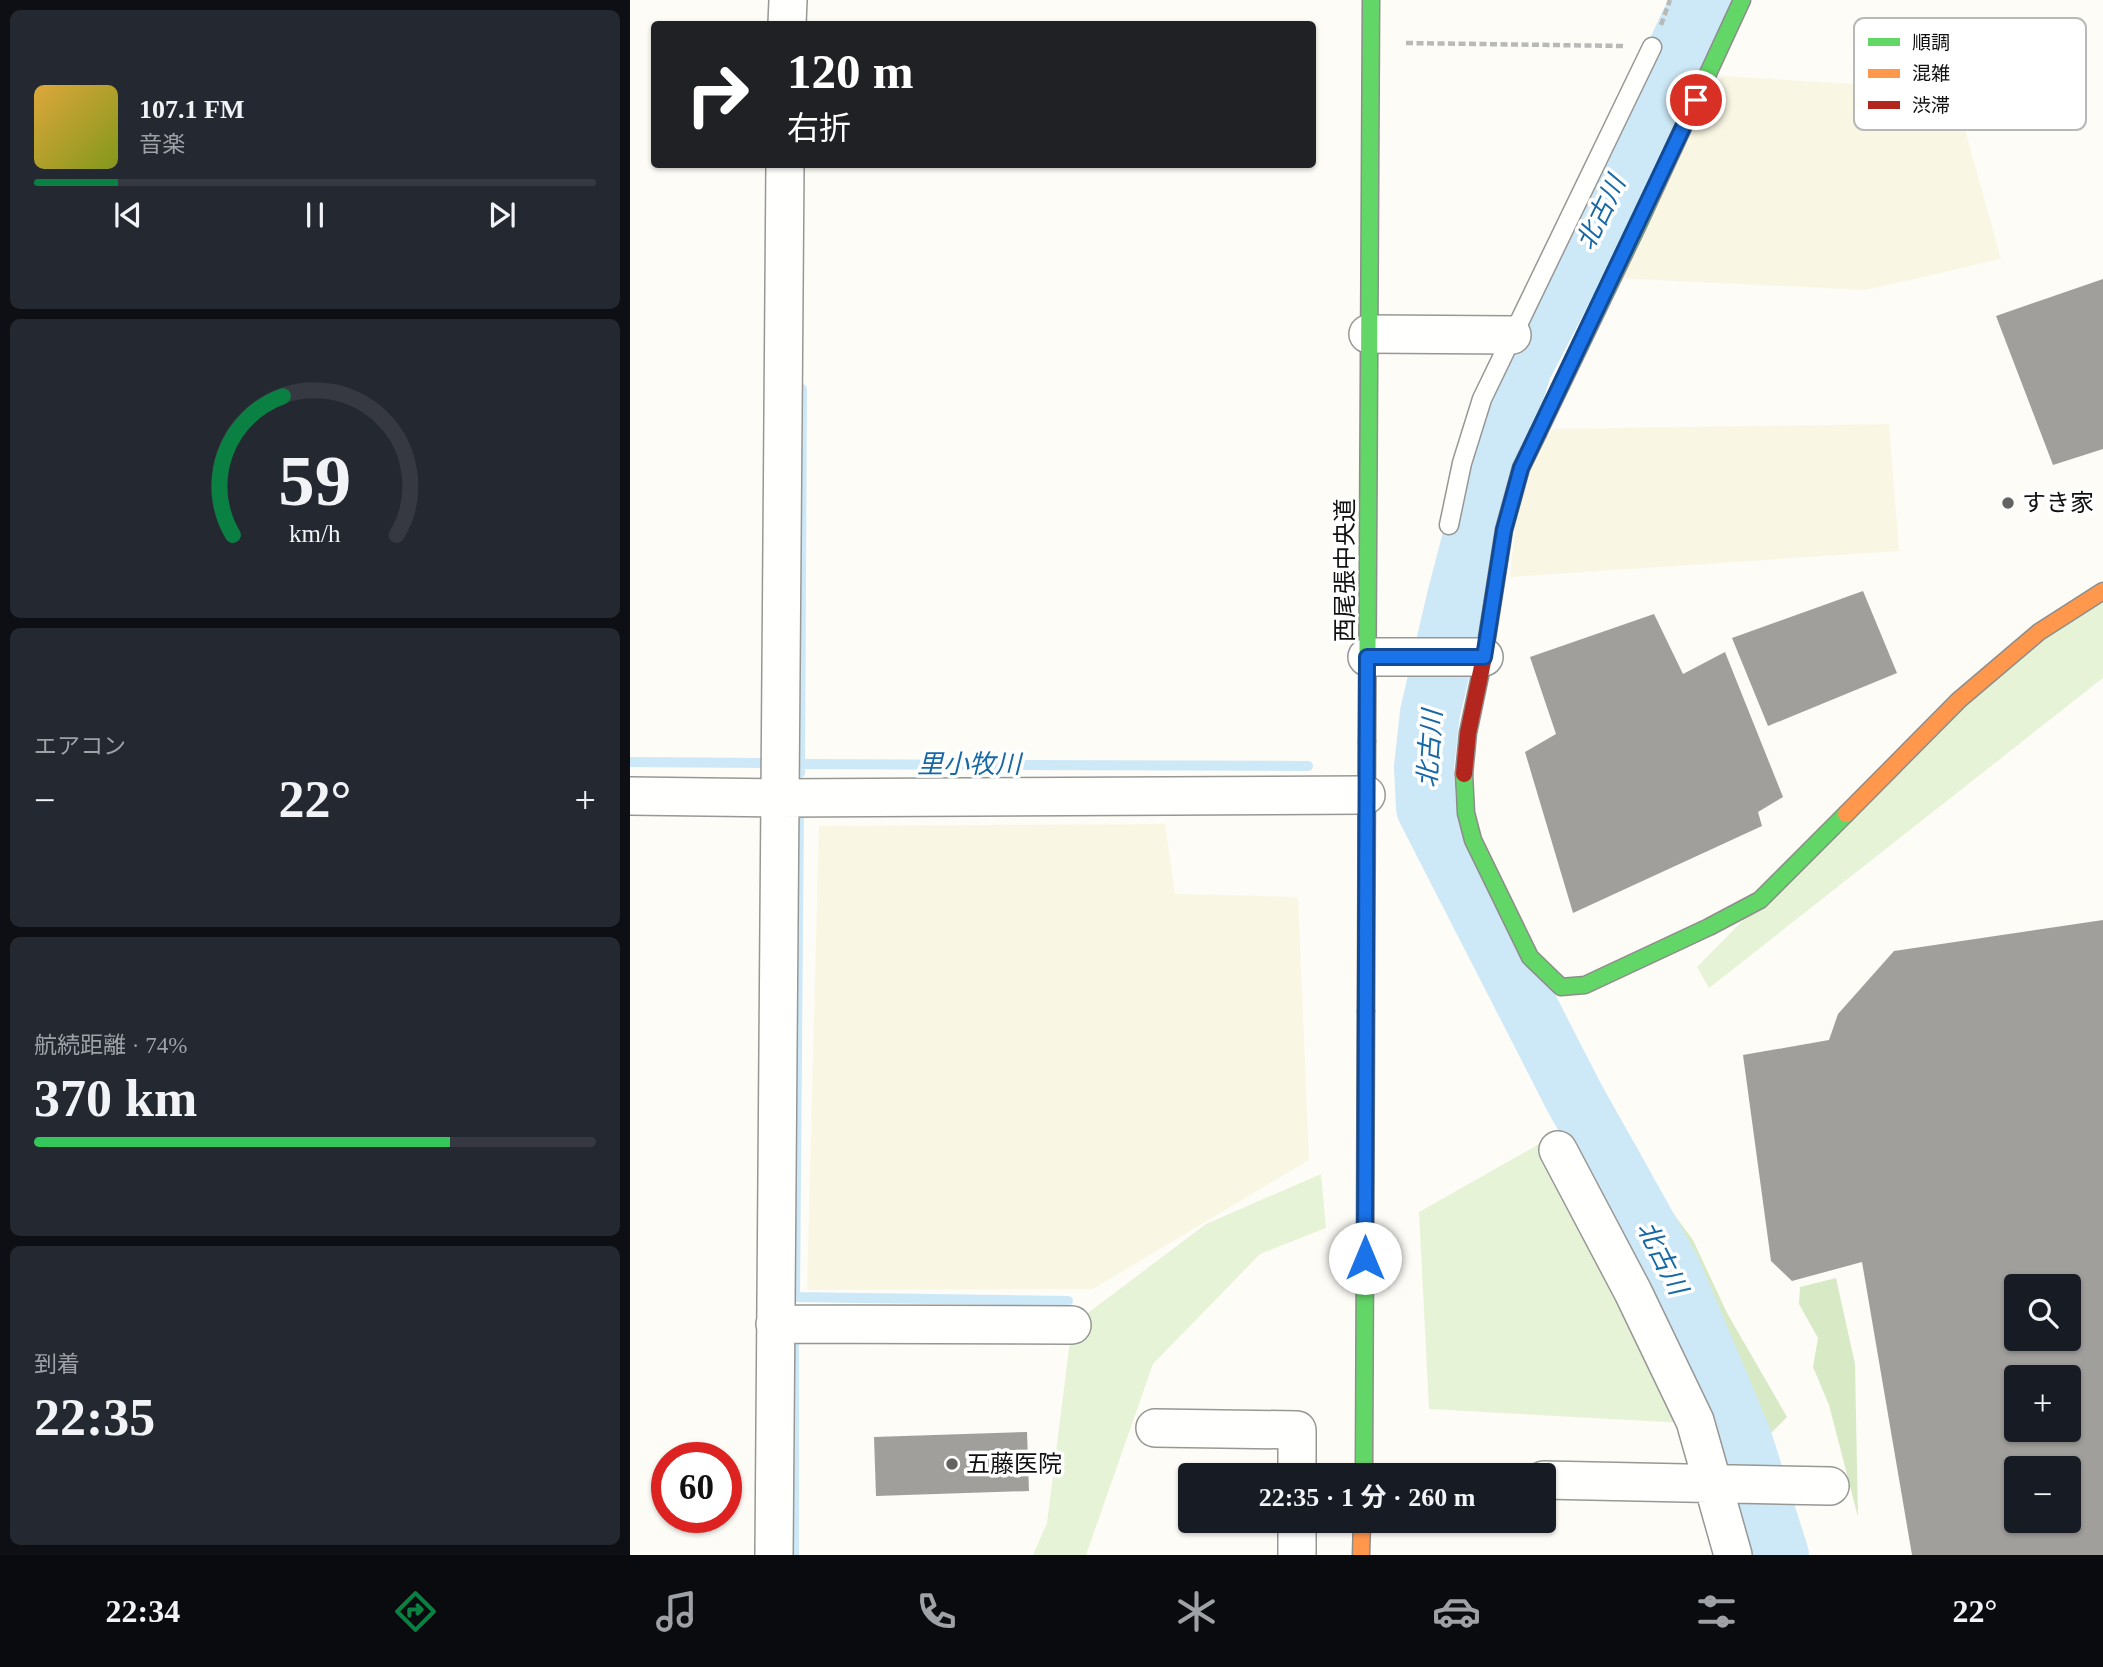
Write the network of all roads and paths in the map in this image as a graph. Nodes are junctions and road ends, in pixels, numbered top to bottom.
1 (788, 0) edge
2 (1371, 0) edge
3 (1742, 0) edge
4 (788, 21) edge
5 (1370, 43) junction
6 (1652, 47) joint
7 (785, 168) edge
8 (1368, 334) junction
9 (1512, 335) junction
10 (1449, 526) dead end
11 (2103, 592) edge
12 (1367, 657) junction
13 (1476, 657) junction
14 (779, 774) junction
15 (1366, 795) junction
16 (630, 796) edge
17 (1558, 1150) dead end
18 (775, 1324) junction
19 (1072, 1325) dead end
20 (1155, 1428) dead end
21 (1297, 1463) edge
22 (1364, 1463) edge
23 (1556, 1480) edge
24 (1720, 1483) junction
25 (1830, 1486) dead end
26 (1297, 1533) edge
27 (1362, 1533) edge
28 (774, 1555) edge
29 (1297, 1555) edge
30 (1361, 1555) edge
31 (1733, 1555) edge

1 - 4 street
2 - 5 street, 西尾張中央道
3 - 13 street
5 - 6 path
5 - 8 street, 西尾張中央道
6 - 9 lane
7 - 14 street
8 - 9 street
8 - 12 street, 西尾張中央道
9 - 10 lane
11 - 13 street
12 - 13 street
12 - 15 street, 西尾張中央道
14 - 15 street
14 - 16 street
14 - 18 street
15 - 22 street, 西尾張中央道
17 - 24 street
18 - 19 street
18 - 28 street
20 - 21 street
23 - 24 street
24 - 25 street
24 - 31 street
26 - 29 street
27 - 30 street

